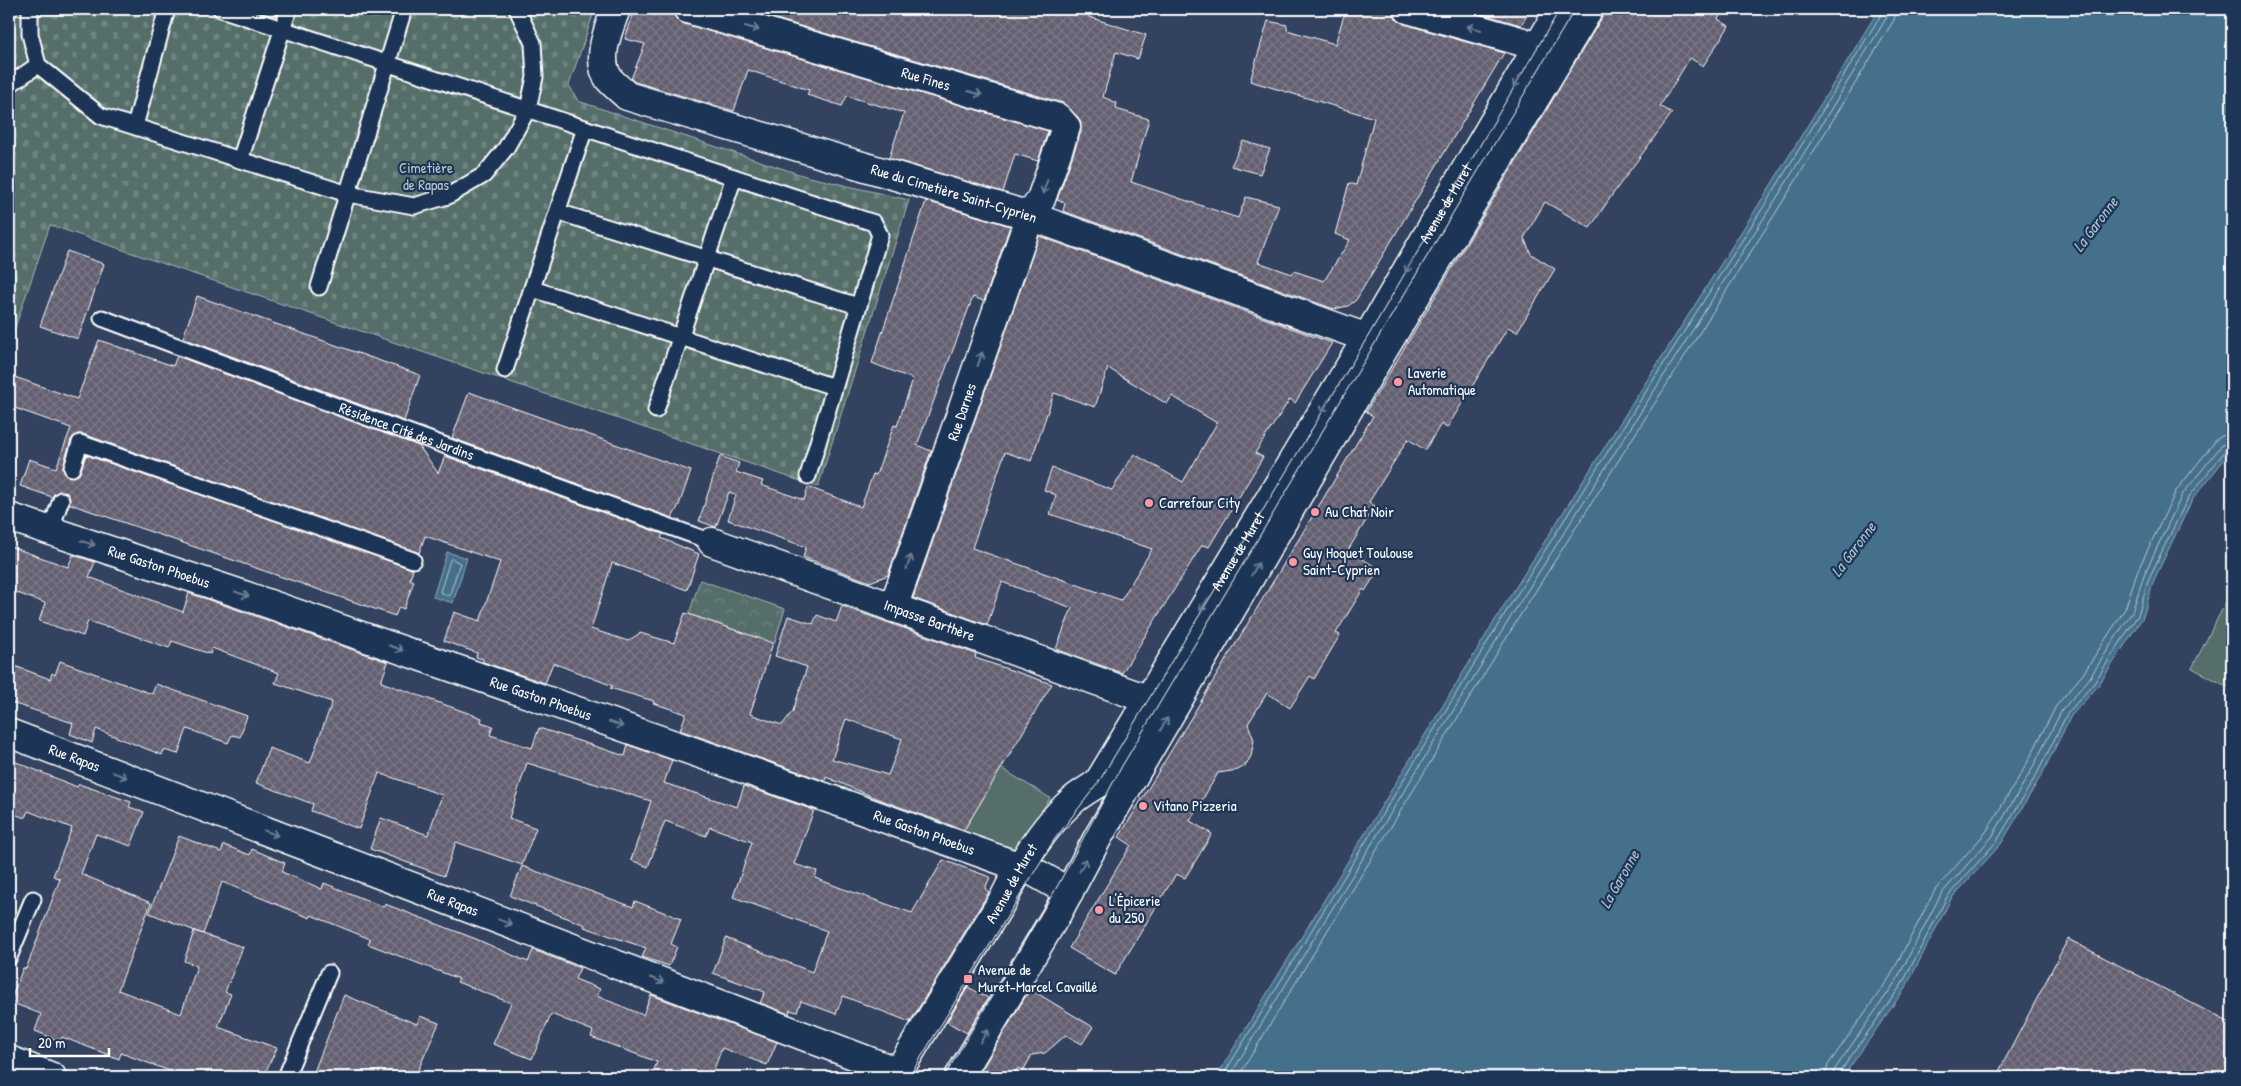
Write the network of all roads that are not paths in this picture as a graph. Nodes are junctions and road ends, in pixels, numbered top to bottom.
1 (30, 9) edge
2 (167, 9) edge
3 (221, 9) edge
4 (289, 9) edge
5 (404, 9) edge
6 (517, 9) edge
7 (616, 9) edge
8 (688, 9) edge
9 (1408, 9) edge
10 (1560, 9) edge
11 (1589, 9) edge
12 (282, 30) junction
13 (1537, 48) junction
14 (388, 62) junction
15 (38, 65) junction
16 (9, 85) edge
17 (528, 109) junction
18 (136, 126) junction
19 (585, 128) junction
20 (240, 160) junction
21 (734, 177) junction
22 (348, 194) junction
23 (558, 212) junction
24 (1030, 216) junction
25 (706, 259) junction
26 (319, 287) dead end
27 (534, 289) junction
28 (858, 306) junction
29 (102, 318) dead end
30 (680, 337) junction
31 (1367, 338) junction
32 (505, 370) dead end
33 (834, 387) junction
34 (656, 410) dead end
35 (72, 468) dead end
36 (808, 476) dead end
37 (61, 500) dead end
38 (9, 517) edge
39 (50, 531) junction
40 (712, 542) joint
41 (413, 560) dead end
42 (893, 608) junction
43 (1147, 699) junction
44 (9, 733) edge
45 (1019, 867) junction
46 (1069, 892) junction
47 (33, 899) dead end
48 (9, 958) edge
49 (329, 974) dead end
50 (9, 1060) edge
51 (896, 1075) edge
52 (52, 1077) edge
53 (286, 1077) edge
54 (959, 1077) edge

1 - 15 lane
2 - 18 lane
3 - 12 lane
4 - 12 lane
5 - 14 lane
6 - 17 lane
7 - 24 street, Rue du Cimetière Saint-Cyprien
8 -> 24 street, Rue Fines
13 -> 9 street
10 - 13 street, Avenue de Muret
46 -> 11 street, Avenue de Muret
12 - 14 lane
12 - 20 lane
13 -> 31 street, Avenue de Muret
14 - 17 lane
14 - 22 lane
15 - 16 lane
15 - 18 lane
17 - 19 lane
17 - 22 lane
18 - 20 lane
19 - 21 lane
19 - 23 lane
20 - 22 lane
21 - 25 lane
21 - 28 lane
22 - 26 lane
23 - 25 lane
23 - 27 lane
24 - 31 street, Rue du Cimetière Saint-Cyprien
42 -> 24 street, Rue Darnes
25 - 28 lane
25 - 30 lane
27 - 30 lane
27 - 32 lane
28 - 33 lane
29 - 40 lane, Résidence Cité des Jardins
30 - 33 lane
30 - 34 lane
31 -> 43 street, Avenue de Muret
33 - 36 lane
35 - 41 lane
37 - 39 lane
38 - 39 street, Rue Gaston Phoebus
39 -> 45 street, Rue Gaston Phoebus
40 - 42 street, Impasse Barthère
42 - 43 street, Impasse Barthère
43 - 45 street, Avenue de Muret
44 -> 51 street, Rue Rapas
45 - 46 street, Rue Gaston Phoebus
45 - 51 street, Avenue de Muret
54 -> 46 street, Avenue de Muret
47 - 48 lane
49 - 53 lane
50 - 52 street

